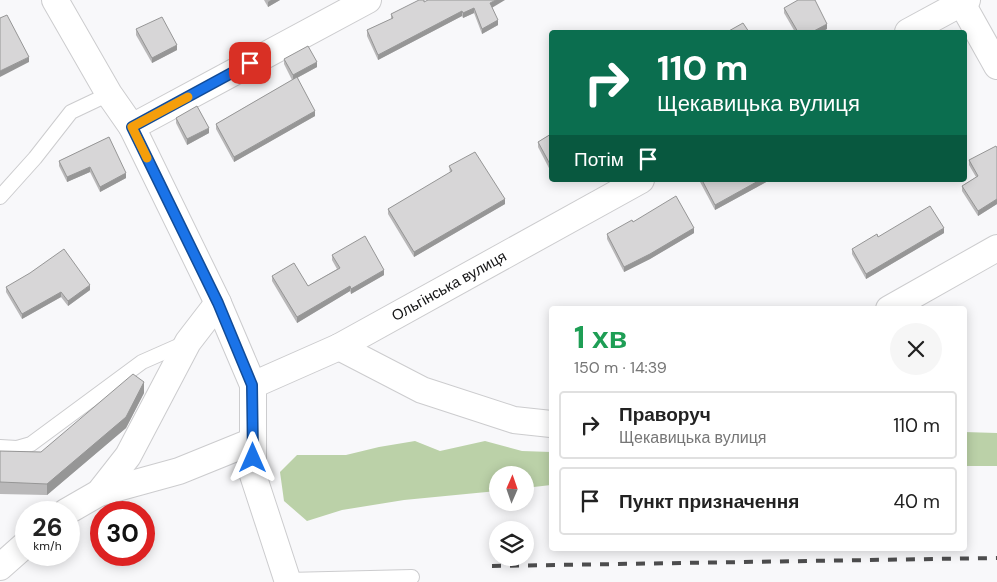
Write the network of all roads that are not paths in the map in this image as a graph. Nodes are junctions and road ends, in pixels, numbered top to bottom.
1 (55, 0) edge
2 (368, 0) edge
3 (962, 1) edge
4 (911, 30) edge
5 (997, 66) edge
6 (109, 94) junction
7 (132, 127) junction
8 (637, 182) edge
9 (0, 197) edge
10 (997, 248) edge
11 (218, 303) junction
12 (894, 306) edge
13 (188, 342) junction
14 (338, 347) junction
15 (252, 385) junction
16 (549, 424) edge
17 (253, 441) junction
18 (0, 447) edge
19 (99, 493) junction
20 (80, 504) edge
21 (15, 554) edge
22 (0, 567) edge
23 (412, 577) dead end
24 (288, 581) edge

1 - 6 street
2 - 7 street
3 - 4 street
3 - 5 street
6 - 7 street
6 - 9 lane
7 - 11 street
8 - 14 street, Ольгінська вулиця
10 - 12 street
11 - 13 street
11 - 15 street
13 - 18 lane
13 - 19 street
14 - 15 street, Ольгінська вулиця
14 - 16 street
15 - 17 street
17 - 19 street
17 - 24 street
19 - 20 street
21 - 22 street
23 - 24 lane

